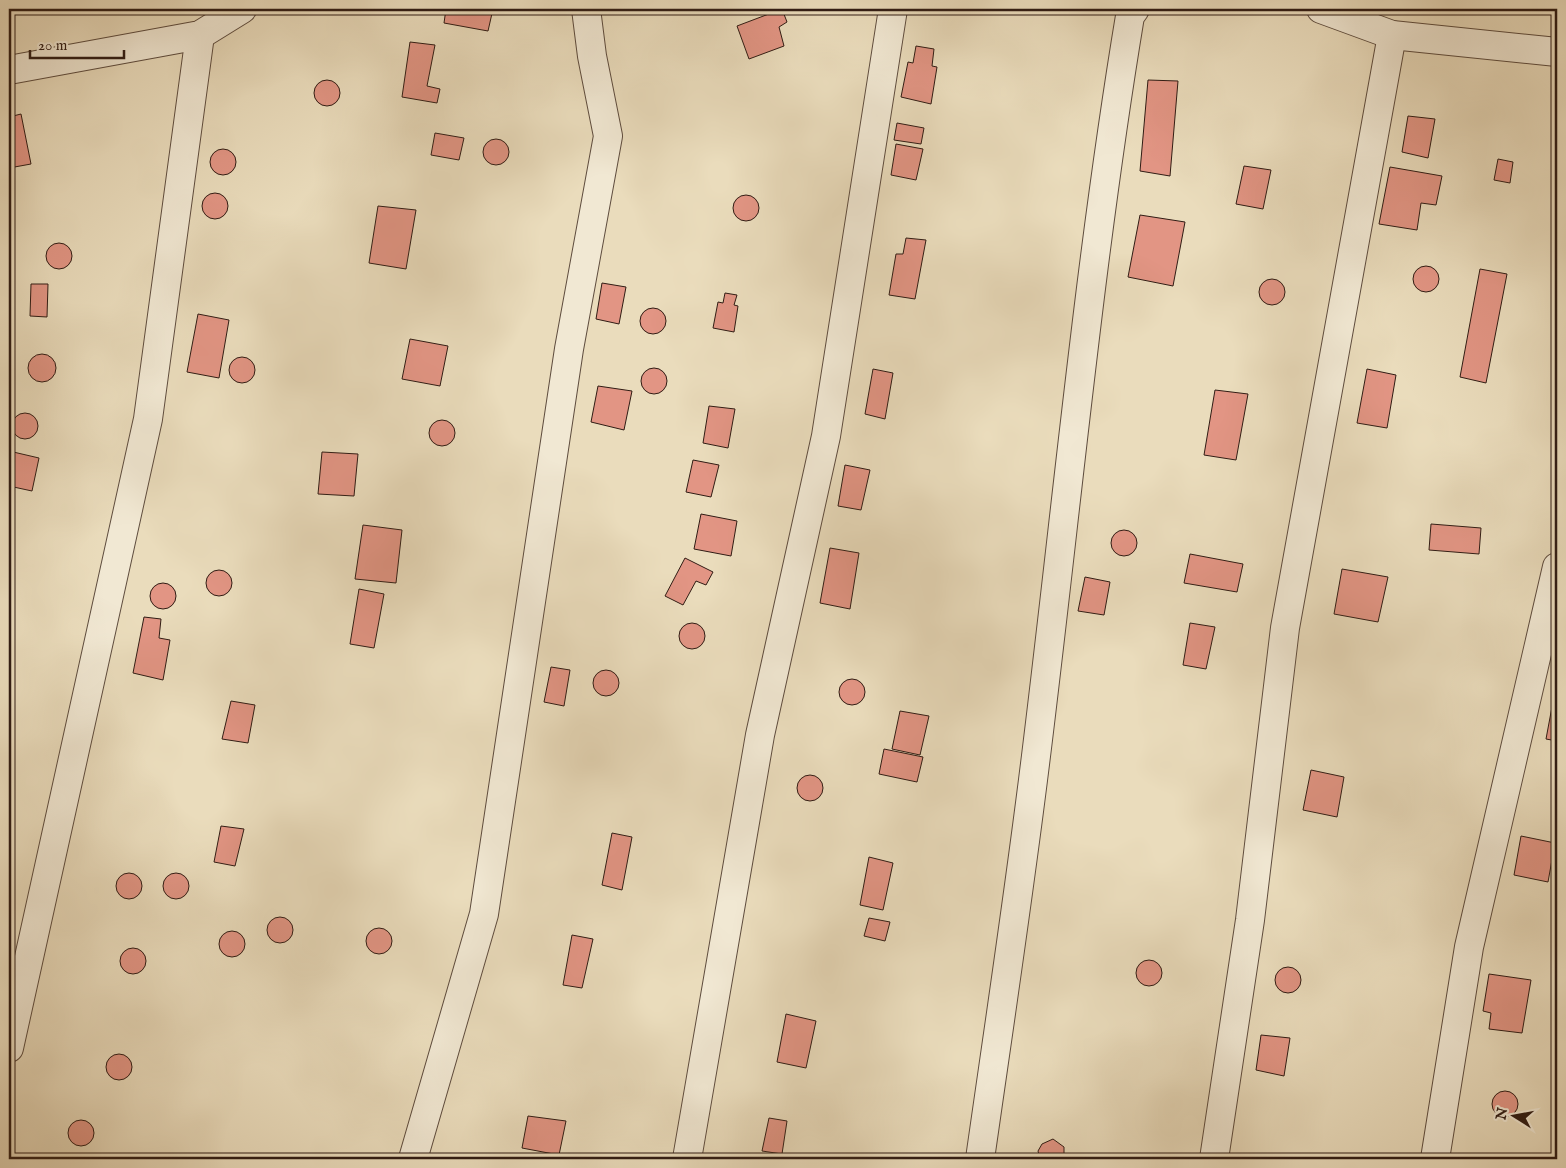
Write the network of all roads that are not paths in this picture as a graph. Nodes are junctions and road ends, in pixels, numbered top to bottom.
1 (242, 9) edge
2 (586, 9) edge
3 (893, 9) edge
4 (1134, 9) edge
5 (1321, 9) edge
6 (1392, 35) junction
7 (200, 36) junction
8 (1557, 52) edge
9 (9, 70) edge
10 (1557, 567) edge
11 (9, 1048) edge
12 (413, 1159) edge
13 (687, 1159) edge
14 (980, 1159) edge
15 (1214, 1159) edge
16 (1435, 1159) edge

1 - 7 street
2 - 12 street
3 - 13 street
4 - 14 street
5 - 6 street
6 - 8 street
6 - 15 street
7 - 9 street
7 - 11 street
10 - 16 street

